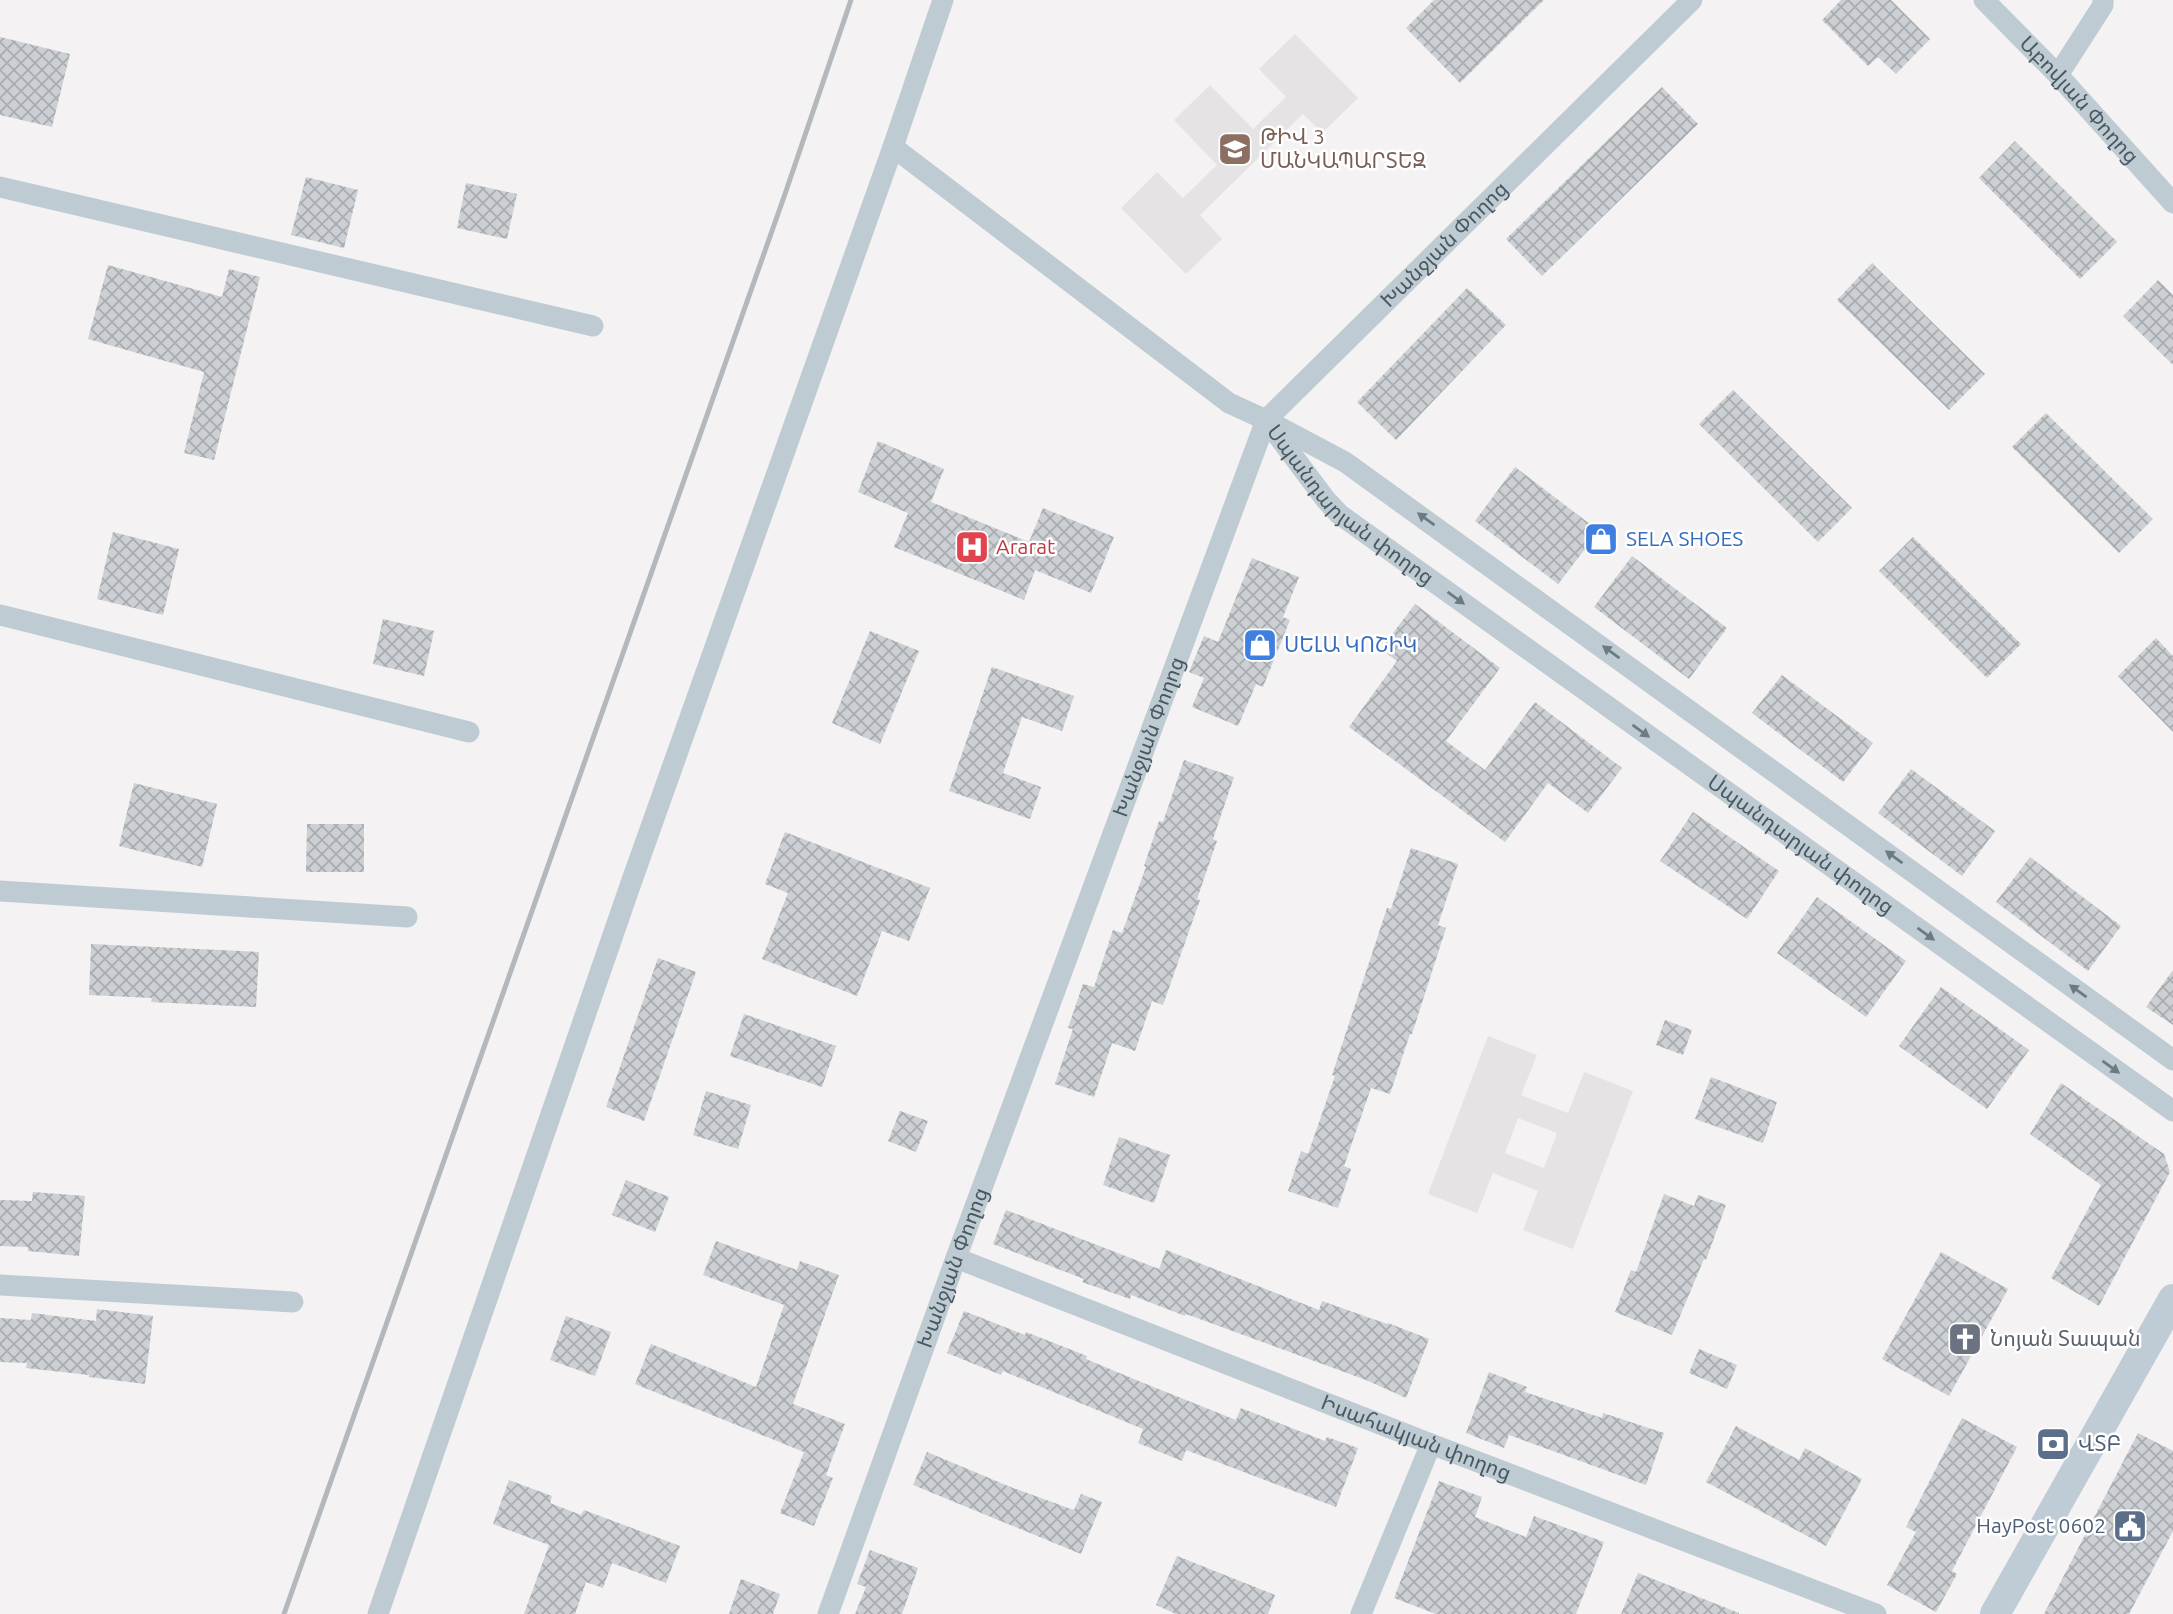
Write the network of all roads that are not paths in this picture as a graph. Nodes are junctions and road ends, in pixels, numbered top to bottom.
1 (943, 0) edge
2 (1692, 0) edge
3 (1984, 0) edge
4 (2103, 0) edge
5 (2059, 75) junction
6 (893, 147) junction
7 (0, 187) edge
8 (2168, 188) edge
9 (593, 326) dead end
10 (1266, 420) junction
11 (0, 615) edge
12 (469, 732) dead end
13 (0, 891) edge
14 (407, 916) dead end
15 (2173, 1060) edge
16 (2173, 1111) edge
17 (956, 1258) junction
18 (0, 1286) edge
19 (2173, 1299) edge
20 (293, 1302) dead end
21 (1431, 1444) junction
22 (377, 1614) edge
23 (828, 1614) edge
24 (1361, 1614) edge
25 (1876, 1614) edge
26 (1995, 1614) edge

1 - 6 street
2 - 10 street, Խանջյան Փողոց
3 - 5 street, Աբովյան Փողոց
4 - 5 street
5 - 8 street, Աբովյան Փողոց
6 - 10 street
6 - 22 street
7 - 9 street
15 -> 10 street, Սպանդարյան փողոց
10 -> 16 street, Սպանդարյան փողոց
10 - 17 street, Խանջյան Փողոց
11 - 12 street
13 - 14 street
17 - 21 street, Իսահակյան փողոց
17 - 23 street, Խանջյան Փողոց
18 - 20 street
19 - 26 main road
21 - 24 street
21 - 25 street, Իսահակյան փողոց

